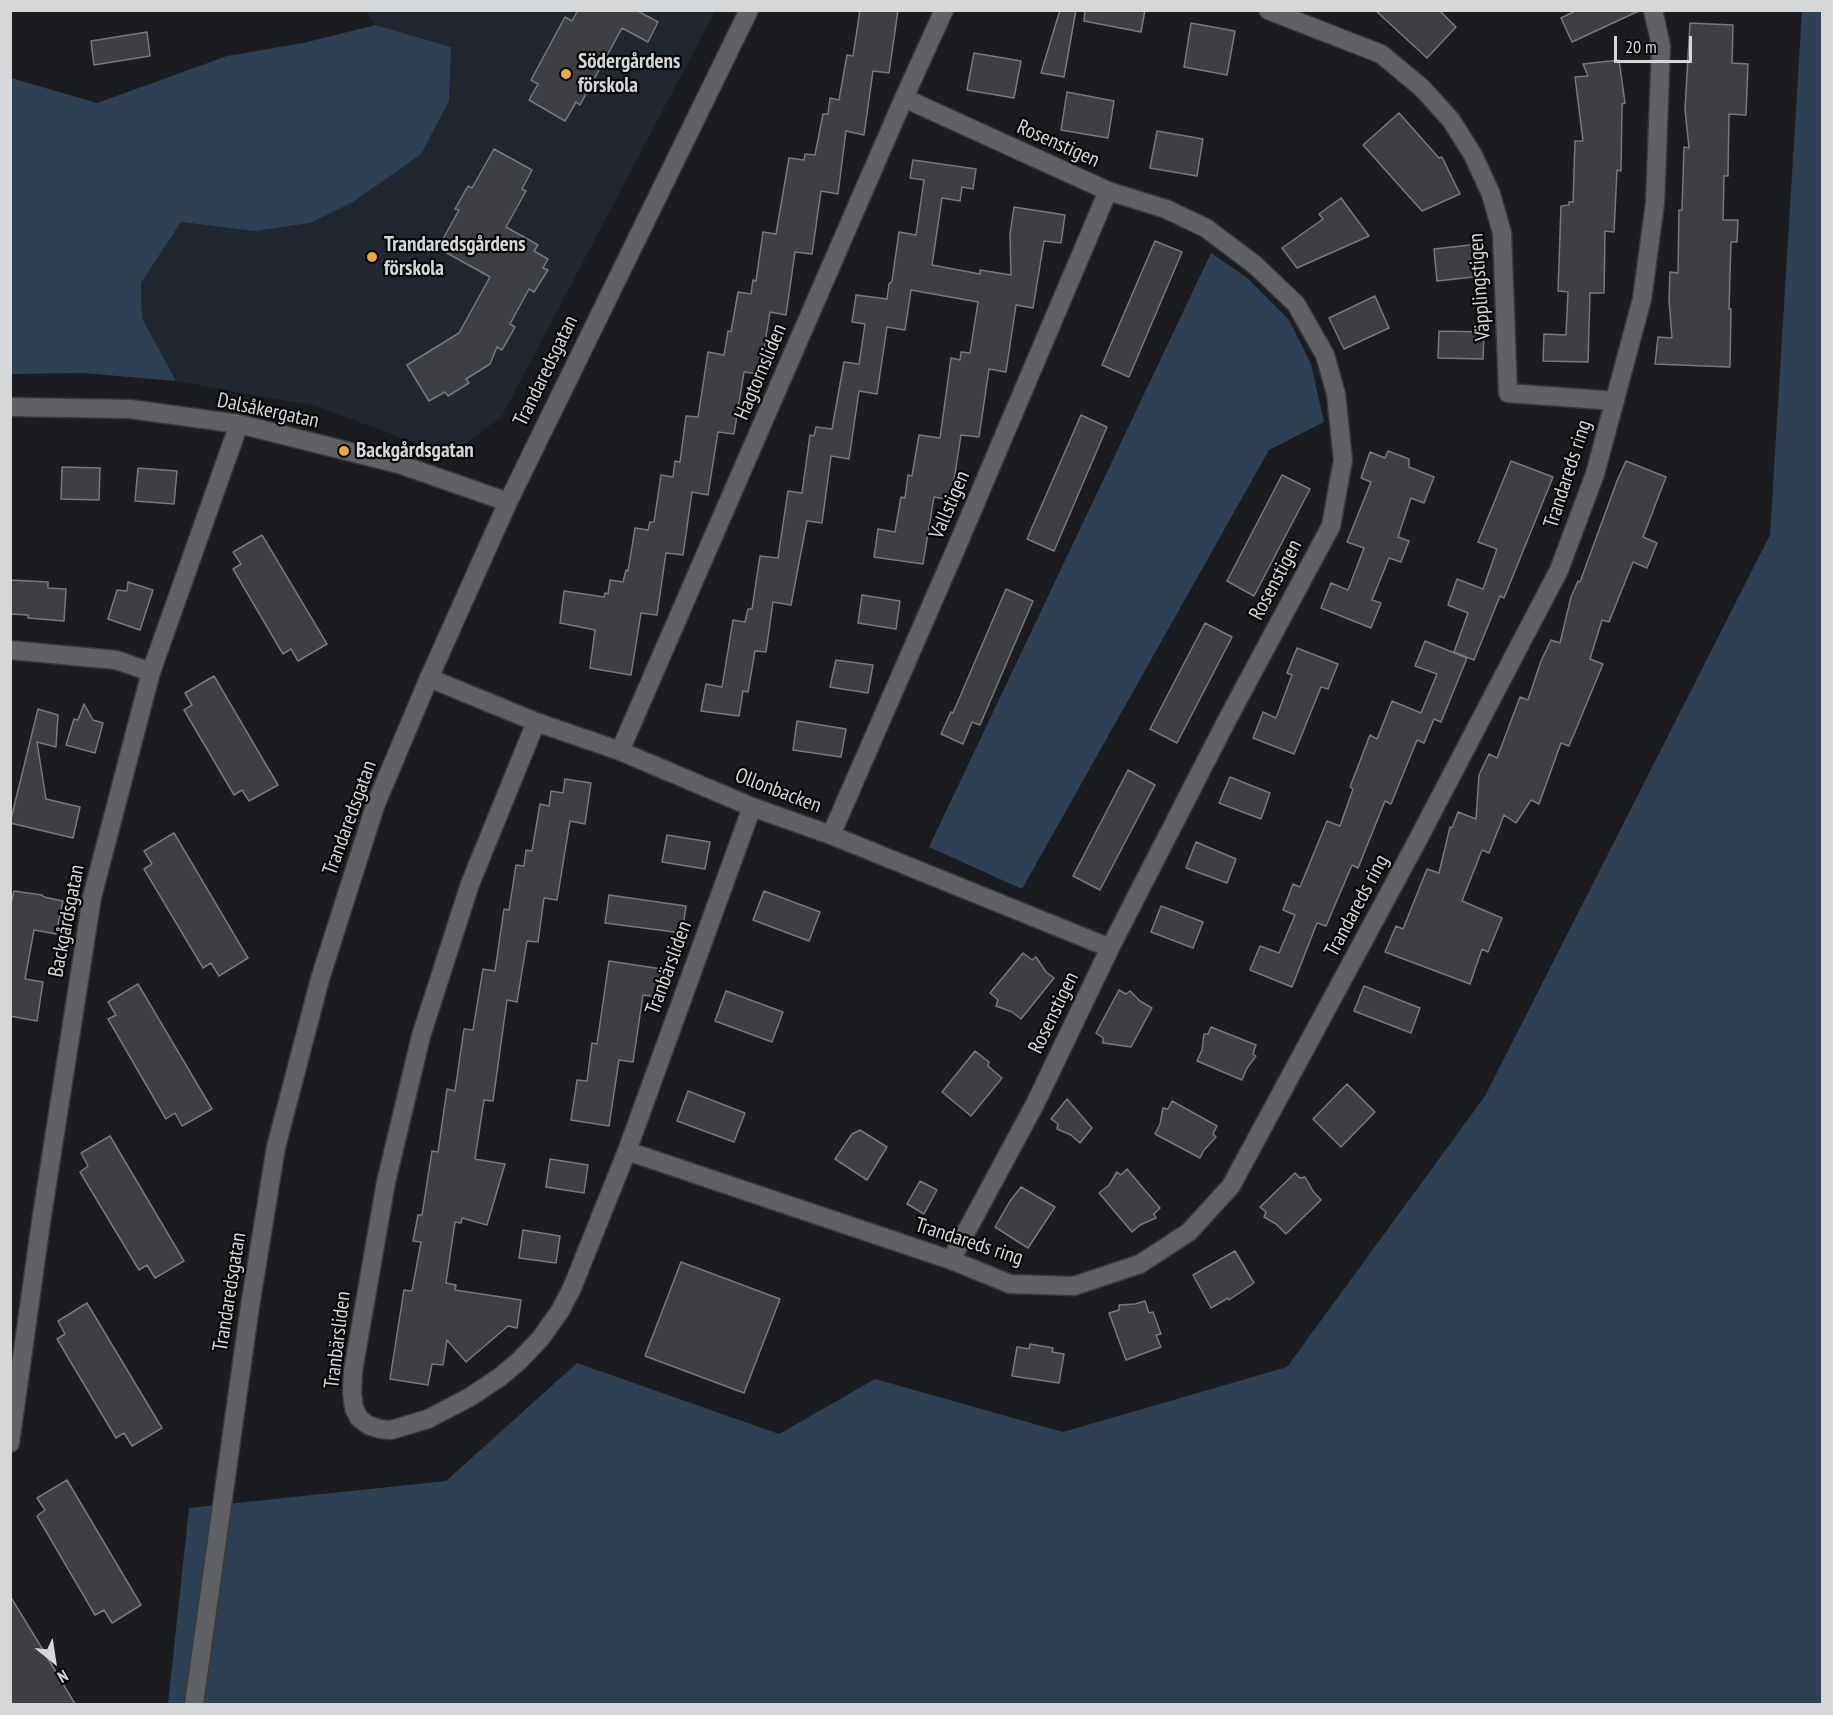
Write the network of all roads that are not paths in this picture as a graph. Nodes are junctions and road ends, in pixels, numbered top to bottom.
1 (749, 10) edge
2 (944, 10) edge
3 (1268, 10) edge
4 (1653, 10) edge
5 (904, 98) junction
6 (1108, 191) junction
7 (1615, 401) junction
8 (10, 407) edge
9 (239, 424) junction
10 (508, 502) junction
11 (10, 650) edge
12 (151, 672) junction
13 (429, 678) junction
14 (536, 722) junction
15 (620, 751) junction
16 (752, 807) junction
17 (831, 835) junction
18 (1110, 948) junction
19 (627, 1151) junction
20 (951, 1260) junction
21 (10, 1443) edge
22 (194, 1704) edge

1 - 10 street, Trandaredsgatan
2 - 5 street, Hagtornsliden
3 - 7 street, Väpplingstigen
4 - 7 street, Trandareds ring
5 - 6 street, Rosenstigen
5 - 15 street, Hagtornsliden
6 - 17 street, Vallstigen
6 - 18 street, Rosenstigen
7 - 20 street, Trandareds ring
8 - 9 street, Dalsåkergatan
9 - 10 street, Dalsåkergatan
9 - 12 street, Backgårdsgatan
10 - 13 street, Trandaredsgatan
11 - 12 street
12 - 21 street, Backgårdsgatan
13 - 14 street, Ollonbacken
13 - 22 street, Trandaredsgatan
14 - 15 street, Ollonbacken
14 - 19 street, Tranbärsliden
15 - 16 street, Ollonbacken
16 - 17 street, Ollonbacken
16 - 19 street, Tranbärsliden
17 - 18 street, Ollonbacken
18 - 20 street, Rosenstigen
19 - 20 street, Trandareds ring

